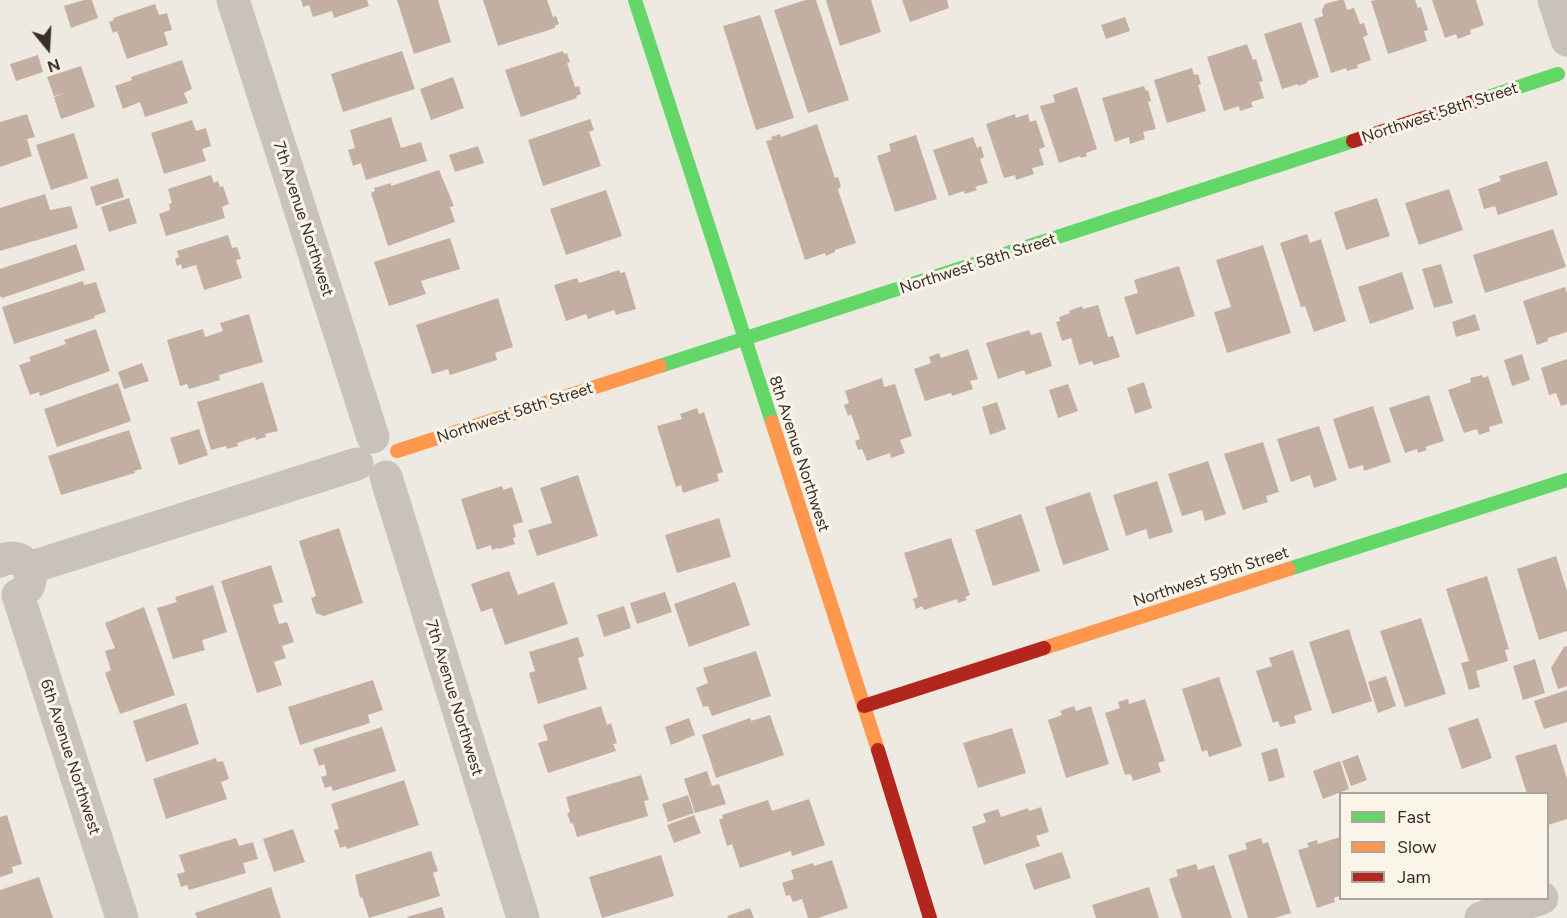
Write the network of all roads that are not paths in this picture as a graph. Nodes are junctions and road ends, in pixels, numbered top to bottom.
1 (232, 0) edge
2 (635, 0) edge
3 (1554, 0) edge
4 (1567, 40) edge
5 (1564, 71) edge
6 (744, 340) junction
7 (378, 458) junction
8 (1567, 480) edge
9 (9, 569) edge
10 (864, 706) junction
11 (1567, 890) edge
12 (1549, 897) edge
13 (1536, 900) edge
14 (122, 918) edge
15 (523, 918) edge
16 (930, 918) edge
17 (1481, 918) edge

1 - 7 street, 7th Avenue Northwest
2 - 6 street, 8th Avenue Northwest
3 - 4 street
5 - 6 street, Northwest 58th Street
6 - 7 street, Northwest 58th Street
6 - 10 street, 8th Avenue Northwest
7 - 9 street, Northwest 58th Street
7 - 15 street, 7th Avenue Northwest
8 - 10 street, Northwest 59th Street
9 - 14 street, 6th Avenue Northwest
10 - 16 street, 8th Avenue Northwest
11 - 12 street
13 - 17 street

